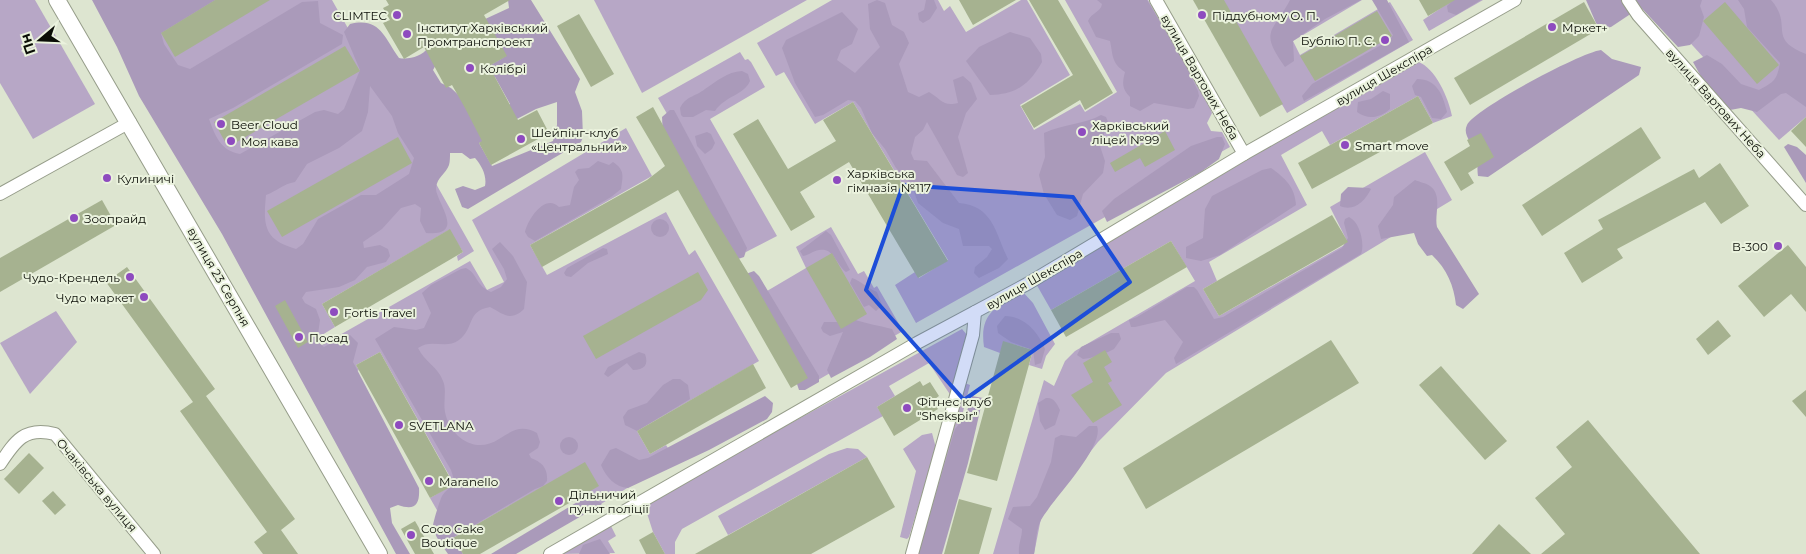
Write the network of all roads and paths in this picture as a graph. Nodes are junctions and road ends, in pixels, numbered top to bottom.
1 (57, 0) edge
2 (1156, 0) edge
3 (1515, 0) edge
4 (1628, 0) edge
5 (130, 122) junction
6 (1244, 154) junction
7 (0, 194) edge
8 (1806, 205) edge
9 (975, 312) junction
10 (0, 464) edge
11 (154, 554) edge
12 (379, 554) edge
13 (550, 554) edge
14 (912, 554) edge

1 - 5 street, вулиця 23 Серпня
2 - 6 street, вулиця Вартових Неба
3 - 6 street, вулиця Шекспіра
4 - 8 street, вулиця Вартових Неба
5 - 7 street
5 - 12 street, вулиця 23 Серпня
6 - 9 street, вулиця Шекспіра
9 - 13 street, вулиця Шекспіра
9 - 14 street
10 - 11 street, Очаківська вулиця

